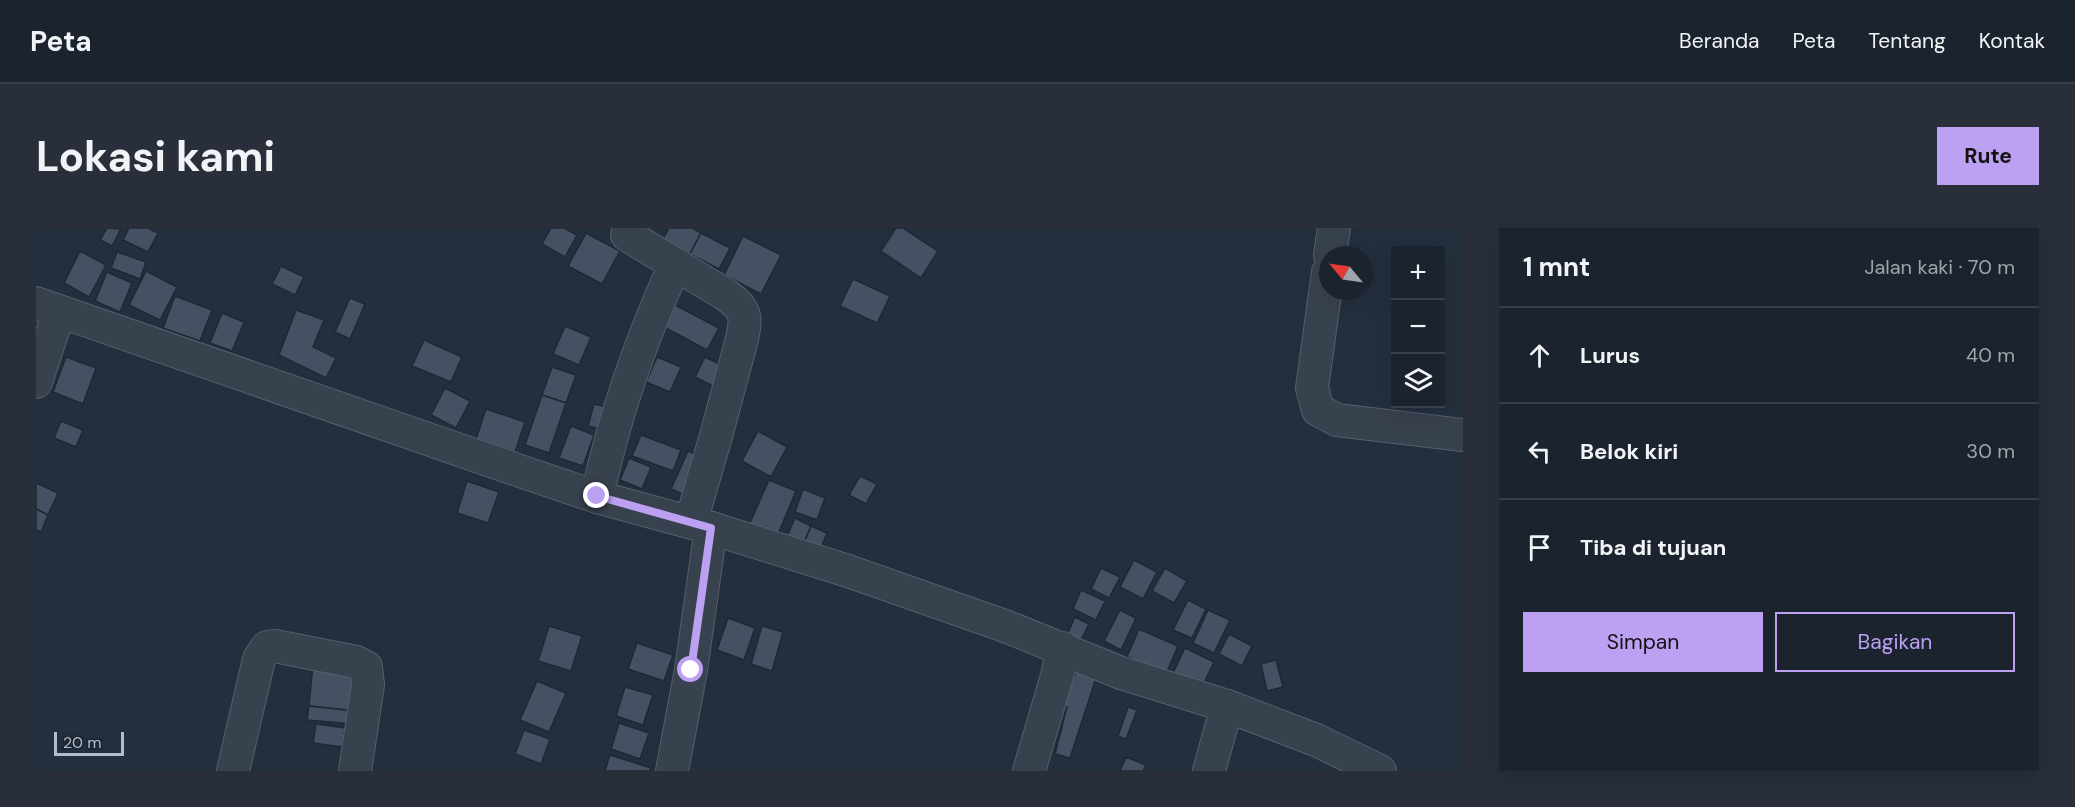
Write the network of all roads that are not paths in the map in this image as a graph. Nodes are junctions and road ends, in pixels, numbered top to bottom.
1 (1334, 228) edge
2 (627, 235) dead end
3 (1331, 246) edge
4 (675, 265) junction
5 (1324, 300) edge
6 (47, 308) edge
7 (36, 382) edge
8 (1463, 435) edge
9 (597, 496) junction
10 (701, 525) junction
11 (1063, 648) junction
12 (1227, 706) junction
13 (233, 771) edge
14 (355, 771) edge
15 (672, 771) edge
16 (1029, 771) edge
17 (1209, 771) edge
18 (1380, 771) edge

1 - 3 street
2 - 4 street
4 - 9 street
4 - 10 street
5 - 8 street
6 - 7 street
6 - 9 street
9 - 10 street
10 - 11 street
10 - 15 street
11 - 12 street
11 - 16 street
12 - 17 street
12 - 18 street
13 - 14 street

